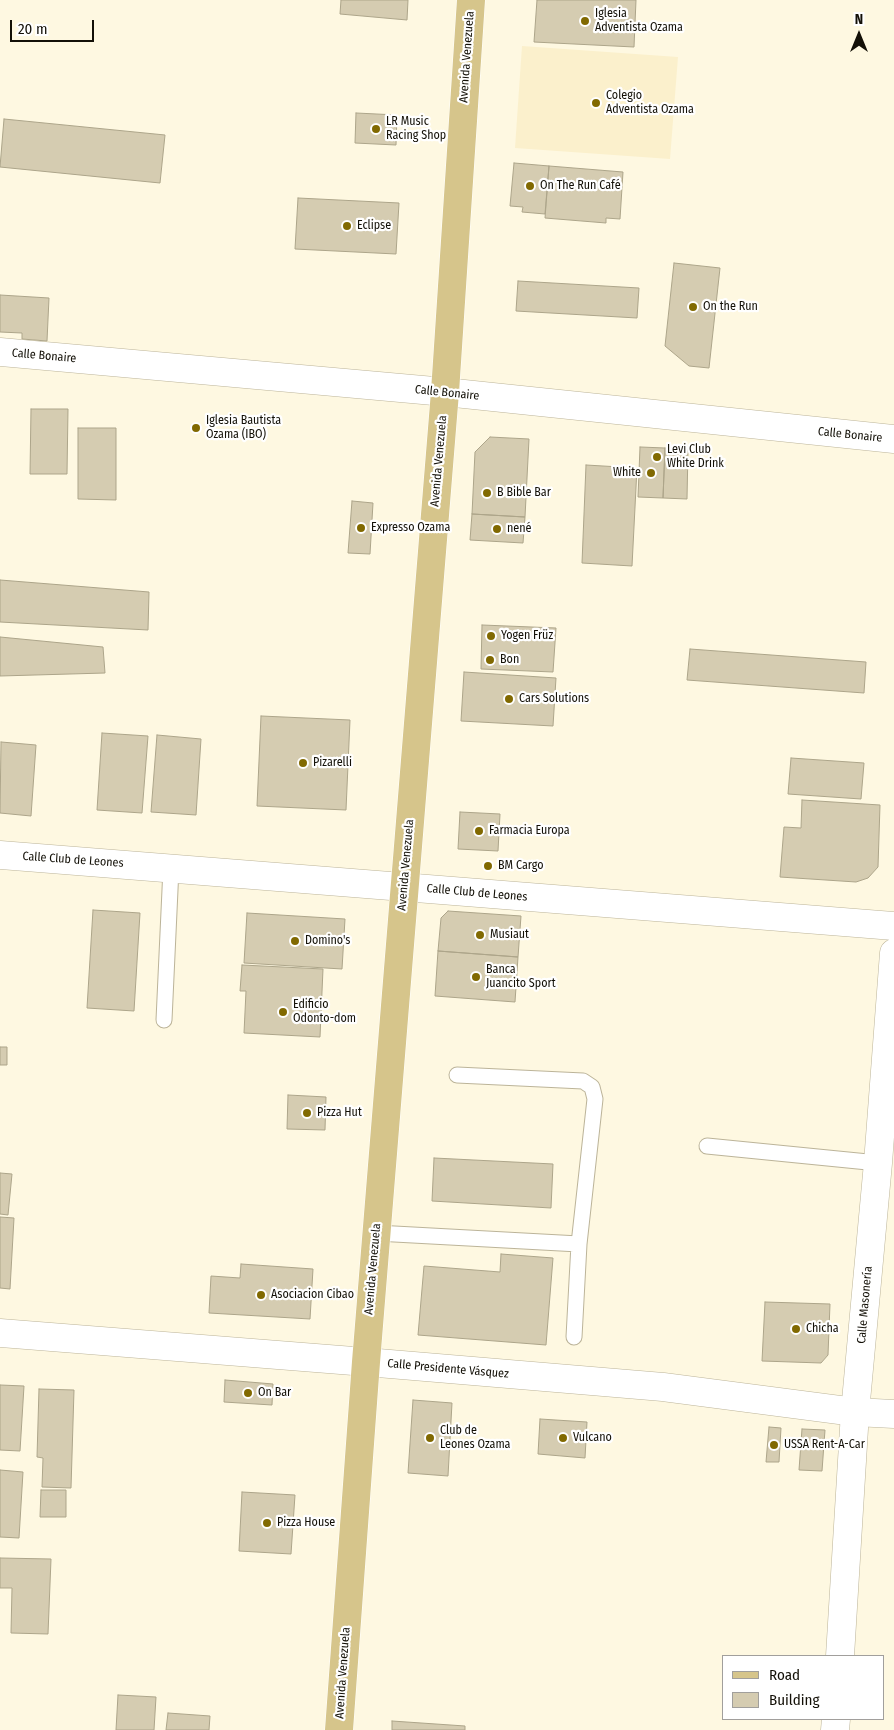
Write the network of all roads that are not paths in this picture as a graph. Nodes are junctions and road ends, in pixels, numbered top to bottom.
1 (471, 0) edge
2 (0, 352) edge
3 (445, 392) junction
4 (894, 439) edge
5 (0, 854) edge
6 (171, 868) junction
7 (404, 887) junction
8 (894, 926) edge
9 (894, 954) edge
10 (164, 1020) dead end
11 (457, 1075) dead end
12 (707, 1146) dead end
13 (878, 1163) junction
14 (376, 1233) junction
15 (579, 1244) junction
16 (0, 1333) edge
17 (574, 1337) dead end
18 (366, 1362) junction
19 (854, 1412) junction
20 (894, 1414) edge
21 (840, 1655) edge
22 (339, 1730) edge

1 - 3 main road, Avenida Venezuela
2 - 3 street, Calle Bonaire
3 - 4 street, Calle Bonaire
3 - 7 main road, Avenida Venezuela
5 - 6 street, Calle Club de Leones
6 - 7 street, Calle Club de Leones
6 - 10 lane
7 - 8 street, Calle Club de Leones
7 - 14 main road, Avenida Venezuela
9 - 13 street, Calle Masonería
11 - 15 lane
12 - 13 lane
13 - 19 street, Calle Masonería
14 - 15 lane
14 - 18 main road, Avenida Venezuela
15 - 17 lane
16 - 18 street, Calle Presidente Vásquez
18 - 19 street, Calle Presidente Vásquez
18 - 22 main road, Avenida Venezuela
19 - 20 street, Calle Presidente Vásquez
19 - 21 street, Calle Masonería

